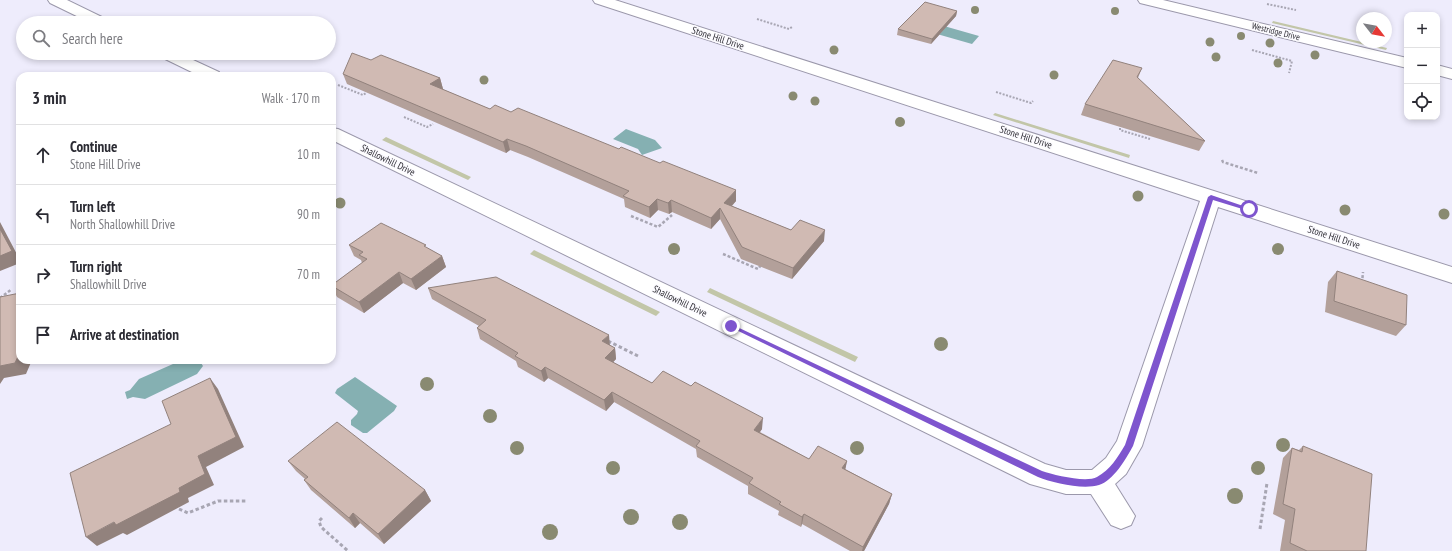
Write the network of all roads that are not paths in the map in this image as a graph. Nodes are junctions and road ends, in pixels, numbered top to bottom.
1 (56, 0) edge
2 (600, 0) edge
3 (1145, 0) edge
4 (89, 16) edge
5 (180, 60) edge
6 (1404, 62) edge
7 (1440, 71) edge
8 (205, 72) edge
9 (1452, 74) edge
10 (336, 135) edge
11 (1211, 197) junction
12 (1452, 275) edge
13 (1098, 482) junction
14 (1121, 516) dead end

1 - 4 street
2 - 11 street, Stone Hill Drive
3 - 6 street, Westridge Drive
5 - 8 street
7 - 9 street
10 - 13 street, Shallowhill Drive
11 - 12 street, Stone Hill Drive
11 - 13 street
13 - 14 street

